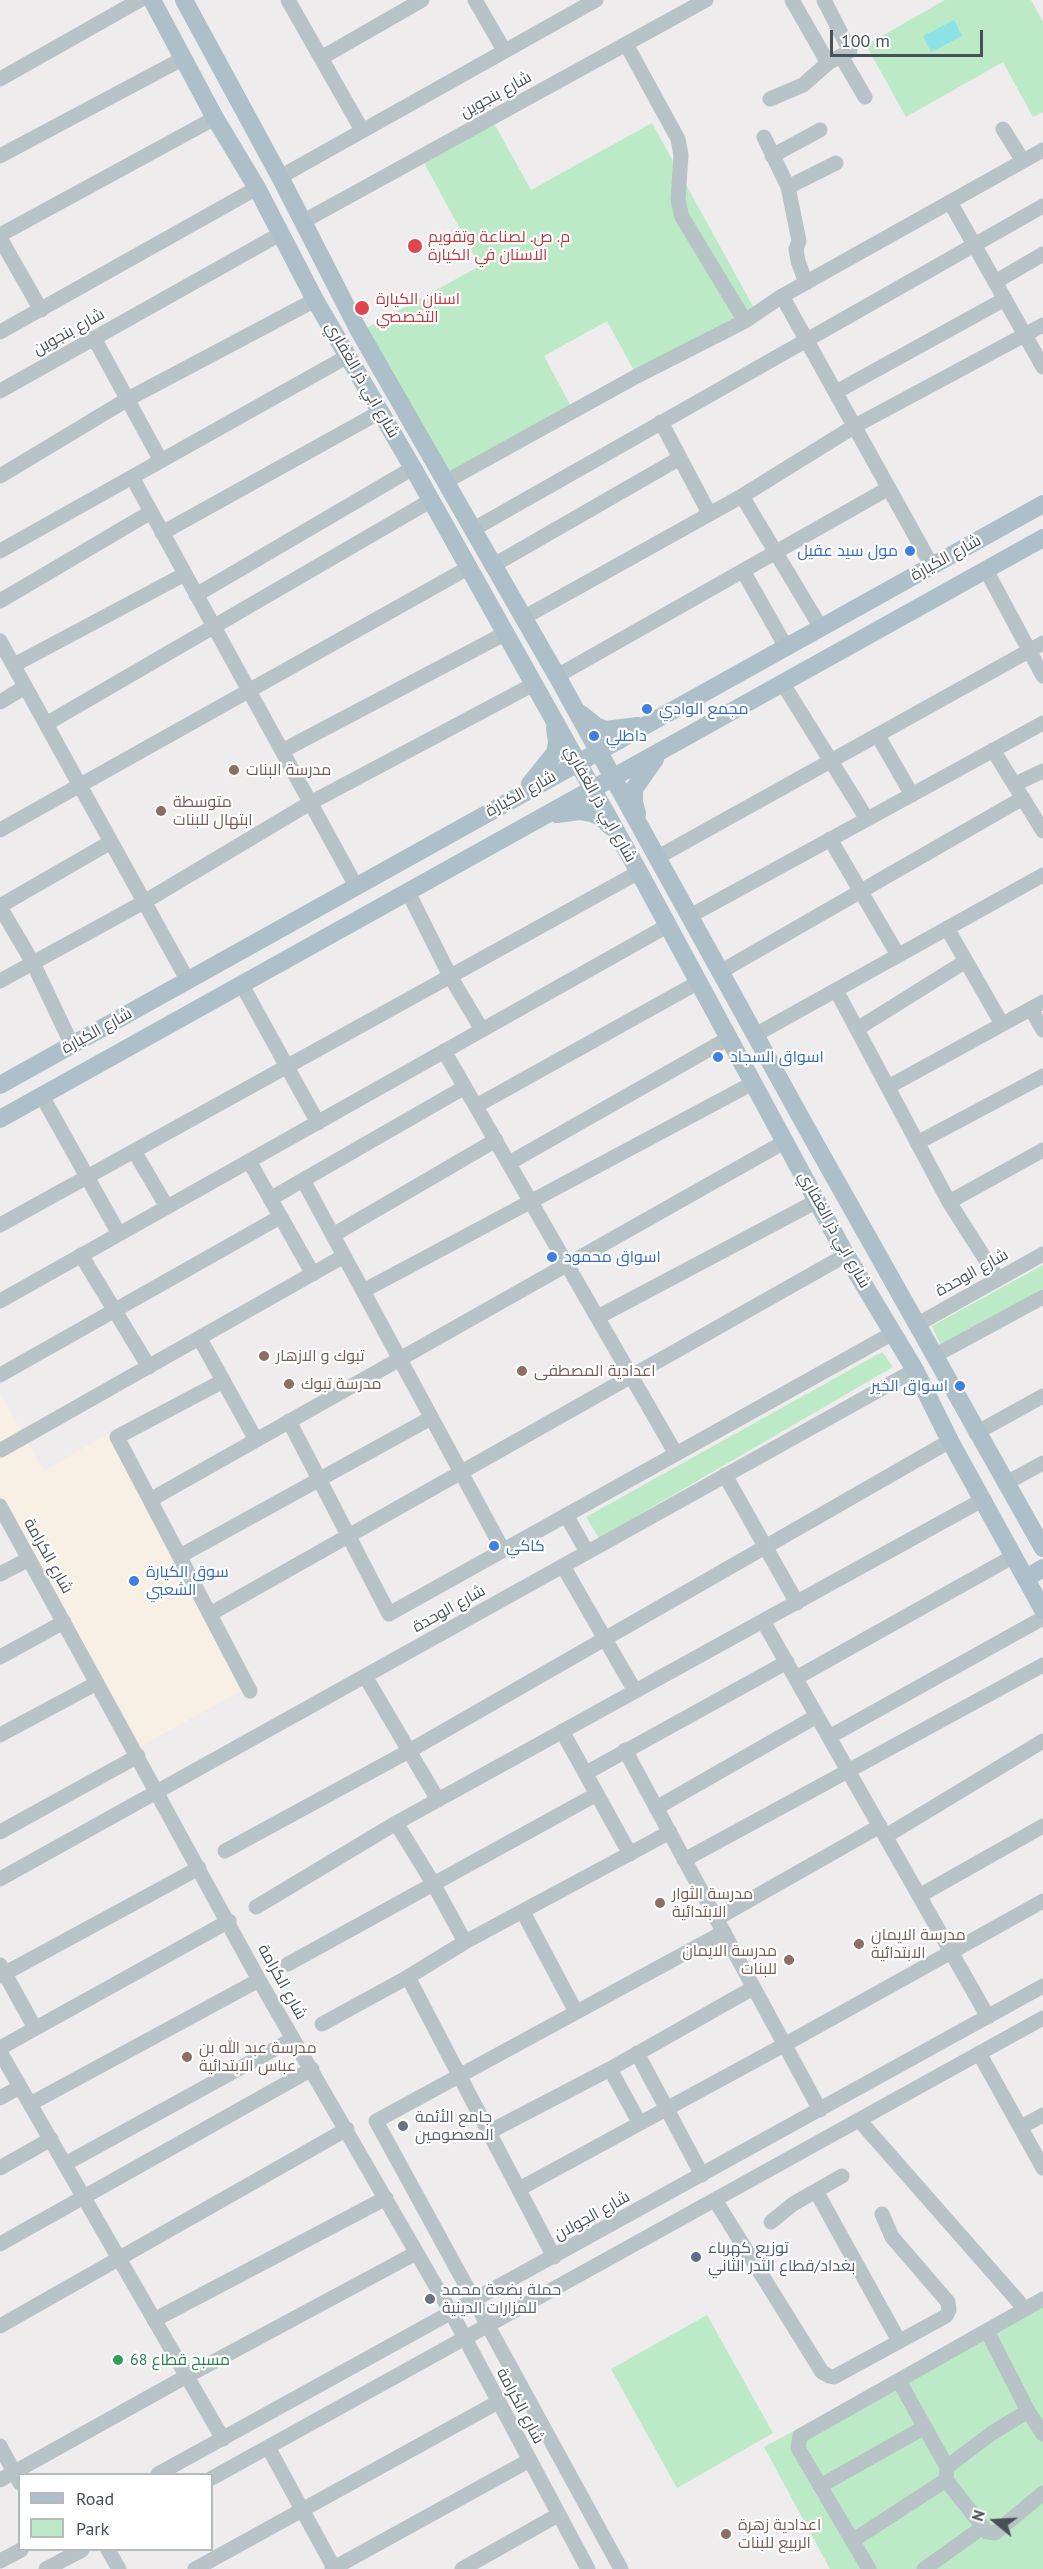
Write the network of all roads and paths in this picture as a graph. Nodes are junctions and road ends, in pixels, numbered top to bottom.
1 (140, 0) edge
2 (152, 0) edge
3 (184, 0) edge
4 (422, 0) edge
5 (475, 0) edge
6 (596, 0) edge
7 (706, 0) edge
8 (792, 0) edge
9 (824, 0) edge
10 (291, 1) edge
11 (627, 44) junction
12 (504, 50) junction
13 (184, 58) junction
14 (321, 58) junction
15 (834, 60) junction
16 (0, 79) edge
17 (865, 97) dead end
18 (770, 99) dead end
19 (215, 118) junction
20 (1003, 129) dead end
21 (362, 130) junction
22 (819, 130) dead end
23 (764, 137) dead end
24 (1043, 150) edge
25 (0, 156) edge
26 (772, 156) junction
27 (1023, 161) junction
28 (836, 163) dead end
29 (280, 177) junction
30 (788, 187) junction
31 (257, 188) junction
32 (950, 202) junction
33 (1043, 206) edge
34 (304, 221) junction
35 (280, 234) junction
36 (0, 237) edge
37 (974, 245) junction
38 (1043, 254) edge
39 (995, 282) junction
40 (806, 283) junction
41 (782, 296) junction
42 (1005, 299) junction
43 (315, 300) junction
44 (41, 310) junction
45 (745, 321) junction
46 (1043, 325) edge
47 (0, 332) edge
48 (1025, 335) junction
49 (94, 338) junction
50 (807, 339) junction
51 (348, 356) junction
52 (1043, 367) edge
53 (0, 391) edge
54 (836, 392) junction
55 (128, 399) junction
56 (380, 412) junction
57 (661, 422) junction
58 (855, 426) junction
59 (425, 448) junction
60 (680, 458) junction
61 (161, 460) junction
62 (410, 463) junction
63 (0, 476) edge
64 (132, 477) junction
65 (445, 483) junction
66 (889, 488) junction
67 (742, 496) junction
68 (430, 501) junction
69 (1043, 504) edge
70 (151, 512) junction
71 (709, 513) junction
72 (472, 530) junction
73 (162, 533) junction
74 (1043, 538) edge
75 (0, 550) edge
76 (777, 552) junction
77 (492, 566) junction
78 (932, 566) junction
79 (468, 568) junction
80 (986, 570) junction
81 (744, 571) junction
82 (185, 574) junction
83 (196, 595) junction
84 (0, 601) edge
85 (523, 618) junction
86 (213, 626) junction
87 (821, 628) junction
88 (506, 633) junction
89 (0, 640) edge
90 (786, 647) junction
91 (1036, 647) edge
92 (14, 665) junction
93 (557, 676) junction
94 (1043, 676) edge
95 (534, 684) junction
96 (783, 684) junction
97 (26, 687) junction
98 (248, 690) junction
99 (0, 702) edge
100 (573, 705) junction
101 (553, 720) junction
102 (1043, 723) edge
103 (46, 724) junction
104 (646, 725) junction
105 (878, 736) junction
106 (993, 750) junction
107 (282, 751) junction
108 (661, 751) junction
109 (598, 752) junction
110 (831, 762) junction
111 (577, 764) junction
112 (1043, 771) edge
113 (613, 778) junction
114 (79, 784) junction
115 (1015, 784) junction
116 (592, 790) junction
117 (522, 794) junction
118 (912, 795) junction
119 (1023, 798) junction
120 (310, 803) junction
121 (543, 817) junction
122 (867, 819) junction
123 (639, 825) junction
124 (0, 830) edge
125 (1043, 831) edge
126 (617, 833) junction
127 (830, 839) junction
128 (111, 842) junction
129 (658, 857) junction
130 (639, 872) junction
131 (1043, 875) edge
132 (356, 886) junction
133 (408, 892) junction
134 (862, 892) junction
135 (144, 902) junction
136 (0, 906) edge
137 (690, 916) junction
138 (667, 926) junction
139 (947, 928) junction
140 (244, 949) junction
141 (898, 955) junction
142 (966, 961) junction
143 (33, 963) junction
144 (720, 972) junction
145 (259, 975) junction
146 (450, 976) junction
147 (0, 981) edge
148 (188, 981) junction
149 (697, 983) junction
150 (242, 985) junction
151 (836, 990) junction
152 (735, 998) junction
153 (1037, 1005) edge
154 (713, 1010) junction
155 (1002, 1024) junction
156 (857, 1029) junction
157 (482, 1030) junction
158 (1043, 1030) edge
159 (755, 1035) junction
160 (729, 1038) junction
161 (72, 1045) junction
162 (444, 1051) junction
163 (286, 1067) junction
164 (1043, 1076) edge
165 (753, 1083) junction
166 (0, 1085) edge
167 (465, 1087) junction
168 (888, 1087) junction
169 (42, 1096) junction
170 (476, 1106) junction
171 (0, 1119) edge
172 (318, 1123) junction
173 (496, 1140) junction
174 (786, 1141) junction
175 (918, 1143) junction
176 (1043, 1150) edge
177 (135, 1151) junction
178 (249, 1161) junction
179 (509, 1163) junction
180 (86, 1177) junction
181 (303, 1180) junction
182 (270, 1199) junction
183 (817, 1201) junction
184 (531, 1202) junction
185 (949, 1203) junction
186 (167, 1207) junction
187 (280, 1217) junction
188 (0, 1225) edge
189 (119, 1234) junction
190 (333, 1235) junction
191 (1043, 1254) edge
192 (81, 1255) junction
193 (344, 1256) junction
194 (846, 1256) junction
195 (567, 1264) junction
196 (313, 1275) junction
197 (998, 1279) junction
198 (363, 1291) junction
199 (1043, 1297) edge
200 (0, 1301) edge
201 (115, 1311) junction
202 (598, 1317) junction
203 (918, 1324) junction
204 (893, 1333) junction
205 (200, 1339) junction
206 (936, 1355) junction
207 (400, 1359) junction
208 (149, 1367) junction
209 (915, 1370) junction
210 (0, 1375) edge
211 (632, 1376) junction
212 (223, 1381) junction
213 (1043, 1396) edge
214 (431, 1418) junction
215 (289, 1421) junction
216 (976, 1433) junction
217 (256, 1440) junction
218 (950, 1441) junction
219 (1, 1450) edge
220 (676, 1454) junction
221 (1043, 1463) edge
222 (461, 1472) junction
223 (725, 1476) junction
224 (319, 1479) junction
225 (1006, 1483) junction
226 (984, 1499) junction
227 (150, 1500) junction
228 (0, 1506) edge
229 (566, 1515) junction
230 (348, 1536) junction
231 (1041, 1539) edge
232 (765, 1547) junction
233 (503, 1550) junction
234 (587, 1552) junction
235 (1014, 1556) junction
236 (180, 1557) junction
237 (29, 1559) junction
238 (563, 1566) junction
239 (1043, 1568) edge
240 (0, 1574) edge
241 (1026, 1578) junction
242 (797, 1603) junction
243 (1043, 1610) edge
244 (210, 1614) junction
245 (1043, 1618) edge
246 (763, 1621) junction
247 (64, 1622) junction
248 (605, 1638) junction
249 (0, 1657) edge
250 (787, 1662) junction
251 (1043, 1665) edge
252 (365, 1676) junction
253 (796, 1678) junction
254 (97, 1683) junction
255 (250, 1691) dead end
256 (635, 1691) junction
257 (817, 1716) junction
258 (562, 1731) junction
259 (0, 1735) edge
260 (829, 1737) junction
261 (1043, 1741) edge
262 (625, 1750) junction
263 (409, 1751) junction
264 (138, 1756) junction
265 (849, 1772) junction
266 (586, 1773) junction
267 (156, 1792) junction
268 (597, 1794) junction
269 (438, 1800) junction
270 (656, 1808) junction
271 (396, 1823) junction
272 (1043, 1826) edge
273 (883, 1831) junction
274 (0, 1832) edge
275 (670, 1832) junction
276 (225, 1851) dead end
277 (630, 1854) junction
278 (684, 1860) junction
279 (199, 1868) junction
280 (0, 1879) edge
281 (433, 1883) junction
282 (919, 1896) junction
283 (1043, 1901) edge
284 (256, 1907) dead end
285 (523, 1912) junction
286 (229, 1921) junction
287 (720, 1926) junction
288 (465, 1942) junction
289 (951, 1952) junction
290 (288, 1964) dead end
291 (2, 1972) edge
292 (408, 1977) junction
293 (259, 1980) junction
294 (1043, 1986) edge
295 (753, 1988) junction
296 (576, 2012) junction
297 (988, 2017) junction
298 (1043, 2018) edge
299 (322, 2024) dead end
300 (35, 2028) junction
301 (293, 2039) junction
302 (784, 2045) junction
303 (0, 2050) edge
304 (637, 2053) junction
305 (979, 2053) junction
306 (312, 2069) junction
307 (610, 2069) junction
308 (459, 2075) junction
309 (20, 2086) junction
310 (0, 2098) edge
311 (30, 2104) junction
312 (667, 2109) junction
313 (820, 2110) junction
314 (1043, 2115) edge
315 (859, 2120) junction
316 (639, 2122) junction
317 (1021, 2127) junction
318 (347, 2129) junction
319 (489, 2132) junction
320 (51, 2139) junction
321 (65, 2164) junction
322 (0, 2168) edge
323 (1043, 2168) edge
324 (702, 2175) junction
325 (842, 2176) dead end
326 (519, 2189) junction
327 (816, 2191) junction
328 (84, 2197) junction
329 (386, 2198) junction
330 (715, 2200) junction
331 (882, 2214) dead end
332 (771, 2222) dead end
333 (0, 2244) edge
334 (416, 2253) junction
335 (554, 2257) junction
336 (119, 2258) junction
337 (1043, 2299) edge
338 (474, 2302) junction
339 (1025, 2309) junction
340 (452, 2314) junction
341 (154, 2320) junction
342 (0, 2326) edge
343 (488, 2326) junction
344 (987, 2331) junction
345 (465, 2339) junction
346 (899, 2341) junction
347 (187, 2376) junction
348 (899, 2380) junction
349 (498, 2402) junction
350 (1028, 2411) junction
351 (925, 2427) junction
352 (1043, 2434) edge
353 (223, 2439) junction
354 (0, 2446) edge
355 (268, 2447) junction
356 (528, 2461) junction
357 (25, 2473) edge
358 (162, 2473) edge
359 (946, 2473) junction
360 (213, 2477) edge
361 (17, 2478) edge
362 (0, 2480) edge
363 (820, 2486) junction
364 (1043, 2493) edge
365 (304, 2509) junction
366 (558, 2515) junction
367 (983, 2527) junction
368 (852, 2541) junction
369 (19, 2551) edge
370 (80, 2551) edge
371 (109, 2551) edge
372 (0, 2561) edge
373 (333, 2568) edge
374 (46, 2569) edge
375 (119, 2569) edge
376 (195, 2569) edge
377 (462, 2569) edge
378 (588, 2569) edge
379 (621, 2569) edge
380 (869, 2569) edge
381 (924, 2569) edge

1 - 16 street
2 - 13 main road, شارع ابي ذر الغفاري
3 - 29 main road, شارع ابي ذر الغفاري
4 - 14 street
5 - 12 street
6 - 12 street
7 - 11 street, شارع بنجوين
8 - 15 street
9 - 15 street
10 - 14 street
11 - 34 street, شارع بنجوين
11 - 45 street
12 - 21 street
13 - 19 main road, شارع ابي ذر الغفاري
13 - 25 street
14 - 21 street
15 - 17 street
15 - 18 street
19 - 31 main road, شارع ابي ذر الغفاري
19 - 36 street
20 - 27 street
21 - 29 street
22 - 26 street
23 - 26 street
24 - 27 street
26 - 30 street
27 - 32 street
28 - 30 street
29 - 34 main road, شارع ابي ذر الغفاري
30 - 40 street
31 - 35 main road, شارع ابي ذر الغفاري
31 - 44 street, شارع بنجوين
32 - 37 street
32 - 40 street
33 - 37 street
34 - 59 main road, شارع ابي ذر الغفاري
35 - 43 main road, شارع ابي ذر الغفاري
35 - 49 street, شارع بنجوين
36 - 44 street
37 - 39 street
37 - 50 street
38 - 39 street
39 - 42 street
40 - 41 street
41 - 45 street
41 - 50 street
42 - 48 street
42 - 54 street
43 - 51 main road, شارع ابي ذر الغفاري
43 - 55 street
44 - 47 street, شارع بنجوين
45 - 65 street
46 - 48 street
48 - 52 street
48 - 58 street
49 - 53 street, شارع بنجوين
49 - 55 street
50 - 54 street
50 - 57 street
51 - 56 main road, شارع ابي ذر الغفاري
51 - 61 street
54 - 58 street
55 - 61 street
55 - 63 street
56 - 62 main road, شارع ابي ذر الغفاري
56 - 73 street
57 - 60 street
57 - 72 street
58 - 66 street
58 - 67 street
59 - 62 main road
59 - 65 main road, شارع ابي ذر الغفاري
60 - 71 street
60 - 77 street
61 - 64 street
62 - 68 main road, شارع ابي ذر الغفاري
62 - 83 street
64 - 70 street
64 - 75 street
65 - 72 main road, شارع ابي ذر الغفاري
66 - 76 street
66 - 78 street
67 - 71 street
67 - 76 street
68 - 79 main road, شارع ابي ذر الغفاري
68 - 86 street
69 - 78 main road, شارع الكيارة
70 - 73 street
70 - 84 street
71 - 85 street
72 - 77 main road, شارع ابي ذر الغفاري
73 - 82 street
74 - 80 main road, شارع الكيارة
76 - 81 street
76 - 87 street
77 - 85 main road, شارع ابي ذر الغفاري
78 - 87 main road, شارع الكيارة
79 - 88 main road, شارع ابي ذر الغفاري
79 - 98 street
80 - 91 street
80 - 96 main road, شارع الكيارة
81 - 90 street
81 - 93 street
82 - 83 street
82 - 92 street
83 - 86 street
85 - 93 main road, شارع ابي ذر الغفاري
86 - 98 street
86 - 103 street
87 - 90 main road, شارع الكيارة
88 - 95 main road, شارع ابي ذر الغفاري
88 - 107 street
89 - 92 street
90 - 104 main road, شارع الكيارة
91 - 94 street
91 - 105 street
92 - 97 street
93 - 100 main road, شارع ابي ذر الغفاري
95 - 101 main road, شارع ابي ذر الغفاري
95 - 120 street
96 - 108 main road, شارع الكيارة
96 - 110 street
97 - 99 street
97 - 103 street
98 - 107 street
98 - 114 street
100 - 104 main road
100 - 109 main road, شارع ابي ذر الغفاري
101 - 111 main road, شارع ابي ذر الغفاري
101 - 117 main road
102 - 106 street
103 - 114 street
104 - 109 main road, شارع الكيارة
105 - 110 street
105 - 118 street
106 - 115 street
106 - 118 street
107 - 120 street
108 - 113 main road, شارع الكيارة
108 - 123 main road
109 - 111 main road, شارع الكيارة
109 - 113 main road, شارع ابي ذر الغفاري
110 - 122 street
110 - 129 street
111 - 116 main road, شارع ابي ذر الغفاري
111 - 117 main road, شارع الكيارة
112 - 115 street
113 - 116 main road, شارع الكيارة
113 - 123 main road, شارع ابي ذر الغفاري
114 - 124 street
114 - 128 street
115 - 119 street
116 - 121 main road, شارع الكيارة
116 - 126 main road, شارع ابي ذر الغفاري
117 - 132 main road, شارع الكيارة
118 - 122 street
119 - 125 street
119 - 134 street
120 - 132 street
120 - 135 street
121 - 126 main road
121 - 133 main road, شارع الكيارة
122 - 127 street
123 - 129 main road, شارع ابي ذر الغفاري
126 - 130 main road, شارع ابي ذر الغفاري
127 - 134 street
127 - 137 street
128 - 135 street
128 - 136 street
129 - 137 main road, شارع ابي ذر الغفاري
130 - 138 main road, شارع ابي ذر الغفاري
130 - 146 street
131 - 139 street
132 - 140 main road, شارع الكيارة
133 - 145 main road, شارع الكيارة
133 - 146 street
134 - 141 street
134 - 144 street
135 - 143 street
135 - 148 street
136 - 143 street
137 - 144 main road, شارع ابي ذر الغفاري
138 - 149 main road, شارع ابي ذر الغفاري
138 - 157 street
139 - 141 street
139 - 142 street
140 - 145 main road
140 - 148 main road, شارع الكيارة
141 - 151 street
142 - 155 street
142 - 156 street
143 - 147 street
143 - 161 street
144 - 152 main road, شارع ابي ذر الغفاري
145 - 150 main road, شارع الكيارة
146 - 157 street
146 - 163 street
148 - 161 main road, شارع الكيارة
149 - 154 main road, شارع ابي ذر الغفاري
149 - 170 street
150 - 163 street
150 - 169 main road, شارع الكيارة
151 - 156 street
151 - 159 street
152 - 154 main road
152 - 159 main road, شارع ابي ذر الغفاري
153 - 155 street
153 - 158 street
154 - 160 main road, شارع ابي ذر الغفاري
155 - 168 street
156 - 168 street
157 - 162 street
159 - 203 main road, شارع ابي ذر الغفاري
160 - 165 main road, شارع ابي ذر الغفاري
160 - 179 street
161 - 166 main road, شارع الكيارة
162 - 167 street
162 - 172 street
163 - 172 street
163 - 177 street
164 - 175 street
165 - 174 main road, شارع ابي ذر الغفاري
165 - 184 street
167 - 170 street
167 - 181 street
168 - 175 street
169 - 171 main road, شارع الكيارة
169 - 180 street
170 - 173 street
172 - 178 street
173 - 179 street
173 - 190 street
174 - 183 main road, شارع ابي ذر الغفاري
174 - 195 street
175 - 185 street
176 - 185 street
177 - 180 street
177 - 186 street
178 - 182 street
178 - 186 street
179 - 184 street
180 - 188 street
180 - 189 street
181 - 182 street
181 - 190 street
182 - 187 street
183 - 194 main road, شارع ابي ذر الغفاري
183 - 202 street
184 - 195 street
184 - 198 street
185 - 197 street
186 - 189 street
187 - 196 street
187 - 201 street
189 - 192 street
190 - 193 street
191 - 197 street, شارع الوحدة
192 - 200 street
192 - 201 street
193 - 196 street
193 - 198 street
194 - 204 main road, شارع ابي ذر الغفاري
194 - 211 street
195 - 202 street
195 - 207 street
196 - 205 street
197 - 203 street, شارع الوحدة
198 - 207 street
199 - 206 street
201 - 208 street
201 - 210 street
202 - 211 street
203 - 206 main road, شارع ابي ذر الغفاري
204 - 209 main road, شارع ابي ذر الغفاري
204 - 220 street, شارع الوحدة
205 - 208 street
205 - 212 street
206 - 216 main road, شارع ابي ذر الغفاري
207 - 214 street
207 - 215 street
208 - 219 street
209 - 218 main road, شارع ابي ذر الغفاري
209 - 223 street, شارع الوحدة
211 - 220 street
211 - 222 street
212 - 217 street
212 - 227 street
213 - 216 street
214 - 222 street
214 - 224 street
215 - 217 street
215 - 224 street
216 - 225 main road, شارع ابي ذر الغفاري
217 - 227 street
218 - 226 main road, شارع ابي ذر الغفاري
218 - 232 street
220 - 229 street, شارع الوحدة
221 - 225 street
222 - 230 street
222 - 233 street
223 - 232 street
223 - 234 street, شارع الوحدة
224 - 230 street
224 - 236 street
225 - 231 main road, شارع ابي ذر الغفاري
226 - 235 main road, شارع ابي ذر الغفاري
226 - 242 street
227 - 236 street
228 - 237 street, شارع الكرامة
229 - 233 street, شارع الوحدة
229 - 234 street
230 - 233 street, شارع الوحدة
230 - 244 street
232 - 242 street
232 - 248 street
234 - 238 street, شارع الوحدة
235 - 241 main road, شارع ابي ذر الغفاري
235 - 253 street
236 - 244 street
237 - 240 street
237 - 247 street, شارع الكرامة
238 - 248 street
238 - 252 street, شارع الوحدة
239 - 241 main road
241 - 243 main road, شارع ابي ذر الغفاري
242 - 246 street
244 - 255 street
245 - 260 street
246 - 250 street
246 - 256 street
247 - 249 street
247 - 254 street, شارع الكرامة
248 - 256 street
248 - 263 street
250 - 253 street
250 - 262 street
251 - 265 street
252 - 263 street
252 - 267 street, شارع الوحدة
253 - 257 street
254 - 259 street
254 - 264 street, شارع الكرامة
256 - 258 street
257 - 260 street
257 - 270 street
258 - 266 street
258 - 269 street
260 - 265 street
261 - 273 street
262 - 266 street
262 - 270 street
263 - 269 street
263 - 276 street
264 - 267 street, شارع الكرامة
264 - 274 street
265 - 273 street
265 - 278 street
266 - 268 street
267 - 279 street, شارع الكرامة
267 - 280 street, شارع الوحدة
268 - 277 street
268 - 281 street
269 - 271 street
270 - 275 street
271 - 281 street
271 - 284 street
272 - 282 street
273 - 282 street
273 - 287 street
275 - 277 street
275 - 278 street
277 - 285 street
278 - 287 street
279 - 286 street, شارع الكرامة
279 - 291 street
281 - 288 street
281 - 290 street
282 - 289 street
283 - 289 street
285 - 288 street
285 - 296 street
286 - 293 street, شارع الكرامة
286 - 300 street
287 - 295 street
287 - 296 street
288 - 292 street
289 - 297 street
289 - 302 street
291 - 300 street
292 - 299 street
292 - 308 street
293 - 301 street, شارع الكرامة
293 - 311 street
294 - 297 street, شارع الجولان
295 - 302 street
295 - 304 street
296 - 308 street
297 - 313 street, شارع الجولان
298 - 305 street
300 - 303 street
301 - 306 street, شارع الكرامة
301 - 321 street
302 - 312 street
302 - 313 street
303 - 309 street
304 - 307 street
304 - 312 street
305 - 315 street
305 - 317 street
306 - 318 street, شارع الكرامة
306 - 328 street
307 - 316 street
307 - 319 street
308 - 319 street
308 - 338 street, شارع الكرامة
309 - 310 street
309 - 311 street
311 - 320 street
312 - 316 street
312 - 324 street
313 - 324 street, شارع الجولان
314 - 317 street
315 - 330 street
315 - 339 street
316 - 326 street
317 - 323 street
318 - 329 street, شارع الكرامة
318 - 336 street
319 - 326 street
320 - 321 street
320 - 322 street
321 - 328 street
324 - 335 street, شارع الجولان
325 - 327 street
326 - 335 street
327 - 332 street
327 - 346 street
328 - 333 street
328 - 336 street
329 - 334 street, شارع الكرامة
329 - 341 street
330 - 343 street
330 - 346 street
331 - 346 street
334 - 340 street, شارع الكرامة
334 - 347 street
335 - 338 street, شارع الجولان
336 - 341 street
336 - 342 street
337 - 339 street
338 - 340 street, شارع الجولان
338 - 343 street, شارع الكرامة
339 - 344 street
340 - 345 street, شارع الكرامة
340 - 353 street, شارع الجولان
341 - 347 street
343 - 345 street
343 - 379 street, شارع الكرامة
344 - 348 street
344 - 350 street
345 - 349 street, شارع الكرامة
345 - 355 street
347 - 353 street
347 - 357 street
348 - 351 street
348 - 363 street
349 - 356 street, شارع الكرامة
349 - 365 street
350 - 352 street
350 - 359 street
351 - 359 street
351 - 363 street
353 - 358 street, شارع الجولان
354 - 361 street
355 - 360 street
355 - 365 street
356 - 366 street, شارع الكرامة
356 - 373 street
359 - 367 street
359 - 368 street
361 - 362 street
363 - 368 street
364 - 367 street
365 - 373 street
365 - 376 street
366 - 377 street
366 - 378 street, شارع الكرامة
367 - 381 street
368 - 380 street
369 - 372 street
370 - 374 street
371 - 375 street

